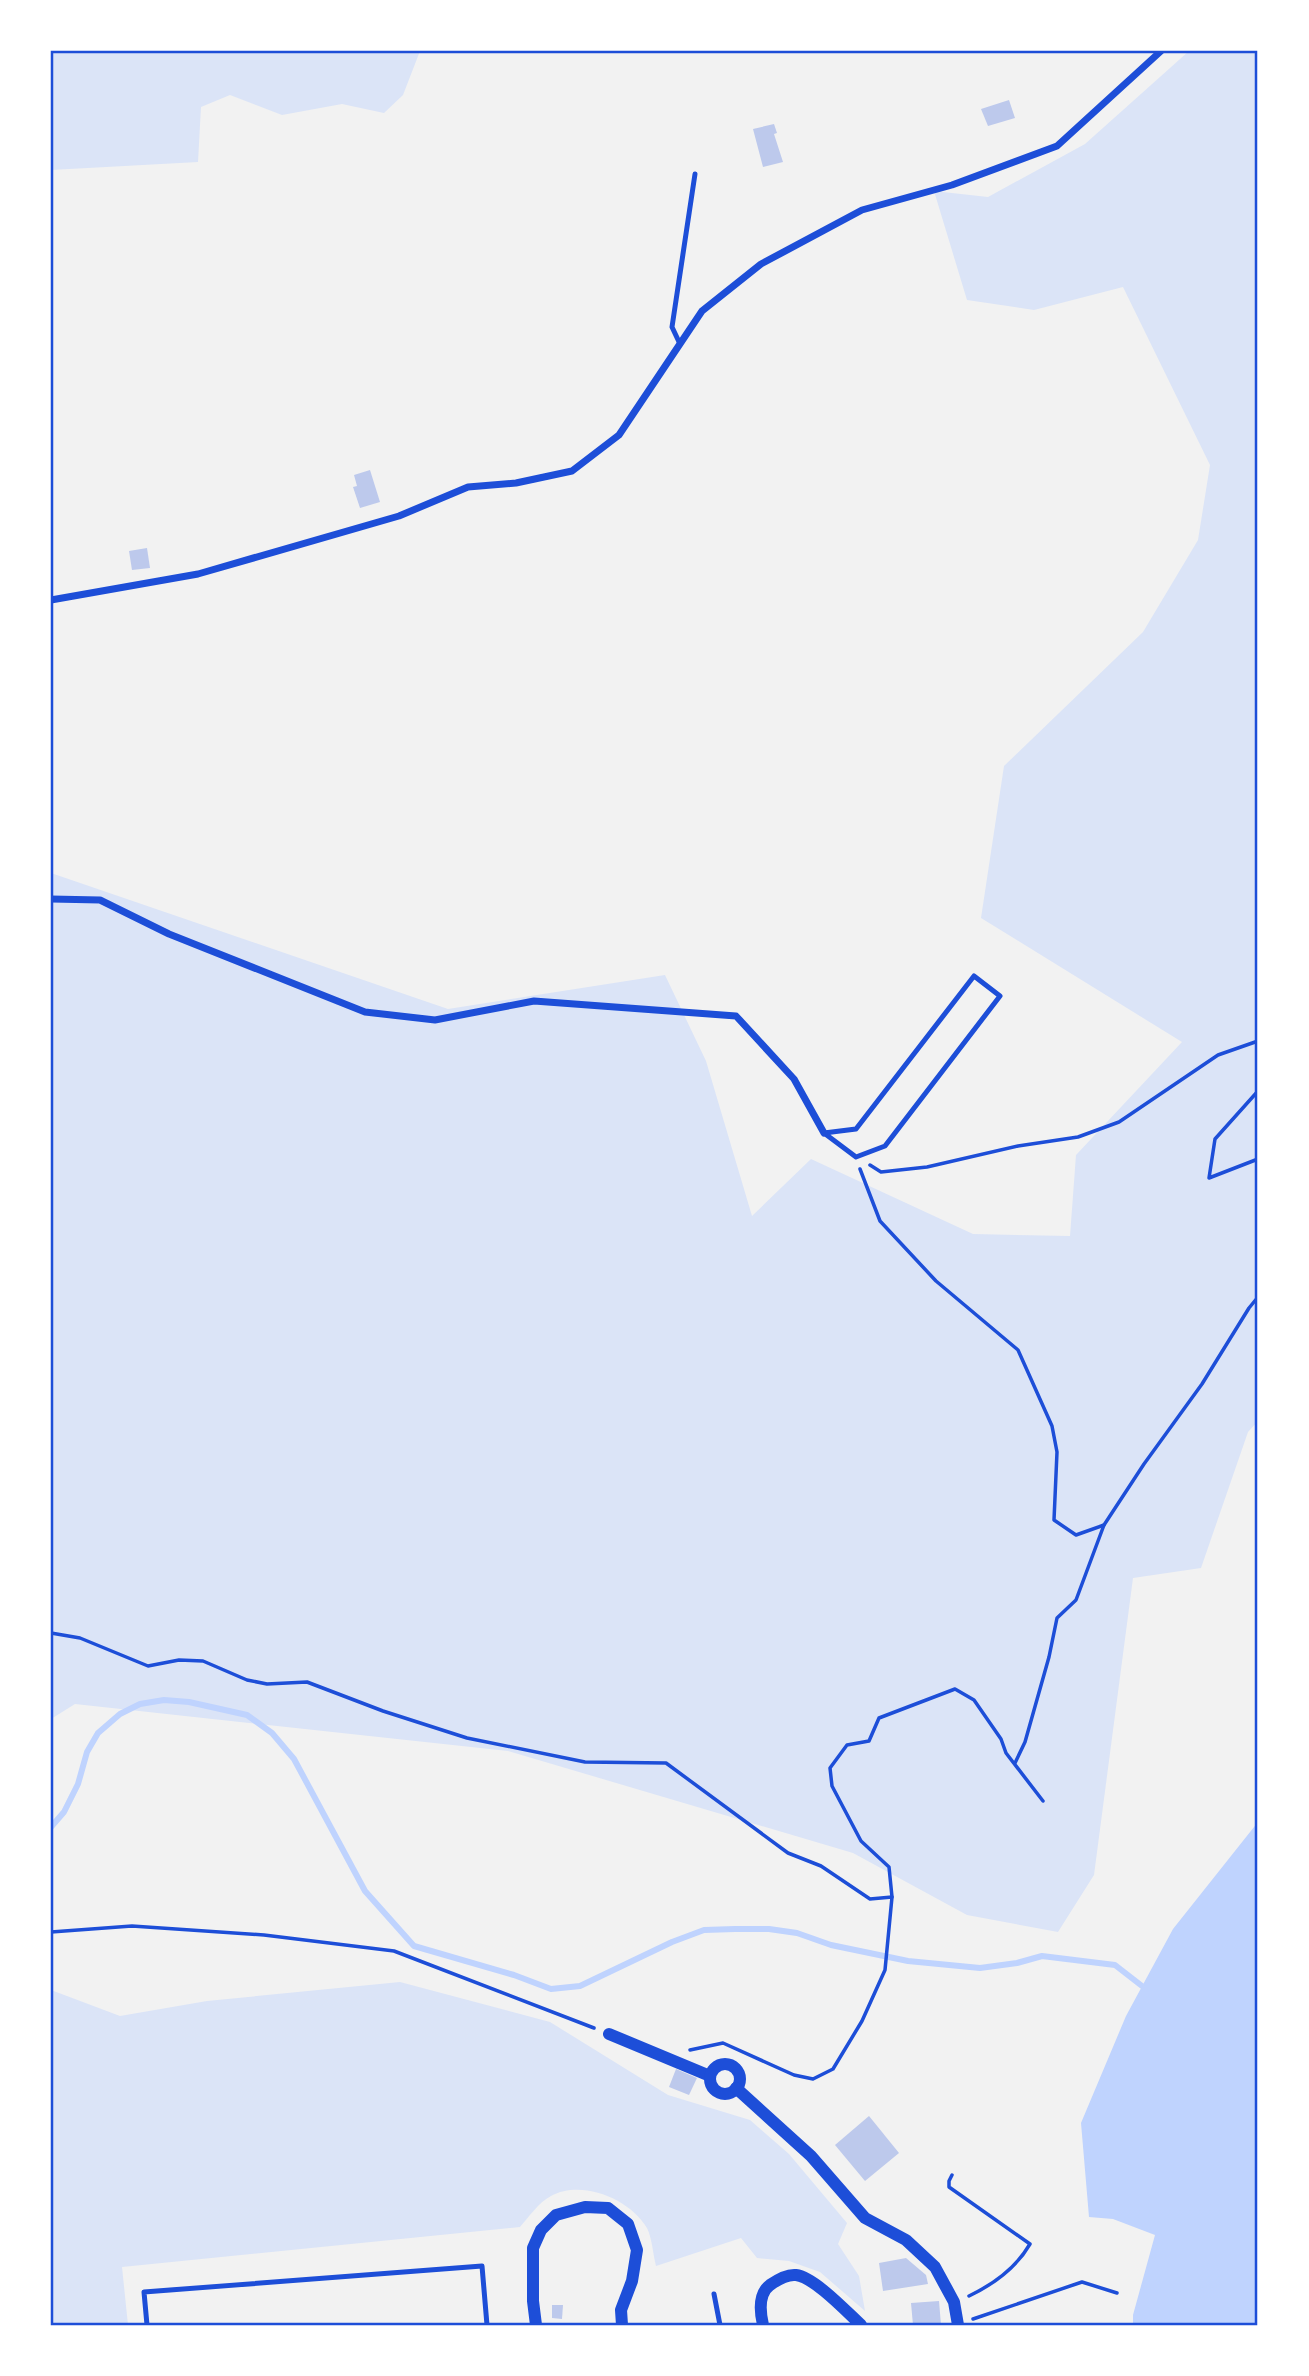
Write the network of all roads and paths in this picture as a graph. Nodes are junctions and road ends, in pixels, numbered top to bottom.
1 (1161, 51) edge
2 (695, 174) dead end
3 (680, 344) junction
4 (51, 600) edge
5 (51, 899) edge
6 (1258, 1041) edge
7 (1258, 1091) edge
8 (824, 1133) junction
9 (856, 1157) junction
10 (1258, 1159) edge
11 (1258, 1297) edge
12 (1104, 1525) junction
13 (51, 1633) edge
14 (1015, 1763) junction
15 (1043, 1801) dead end
16 (892, 1897) junction
17 (51, 1932) edge
18 (609, 2034) joint
19 (661, 2055) junction
20 (710, 2076) junction
21 (736, 2088) junction
22 (952, 2175) dead end
23 (1118, 2293) dead end
24 (714, 2294) dead end
25 (954, 2302) junction
26 (147, 2325) edge
27 (487, 2325) edge
28 (536, 2325) edge
29 (622, 2325) edge
30 (720, 2325) edge
31 (763, 2325) edge
32 (861, 2325) edge
33 (958, 2325) edge

1 - 3 street
2 - 3 lane
3 - 4 street
5 - 8 street
6 - 9 path
7 - 10 path
8 - 9 lane
8 - 9 lane
9 - 12 path
11 - 12 path
12 - 14 path
13 - 16 path
14 - 15 path
14 - 16 path
16 - 19 path
17 - 18 path
18 - 19 street
19 - 20 street
20 - 21 street
20 - 21 street
21 - 25 street
22 - 25 path
23 - 33 path
24 - 30 lane
25 - 33 street
26 - 27 lane
28 - 29 street
31 - 32 street

